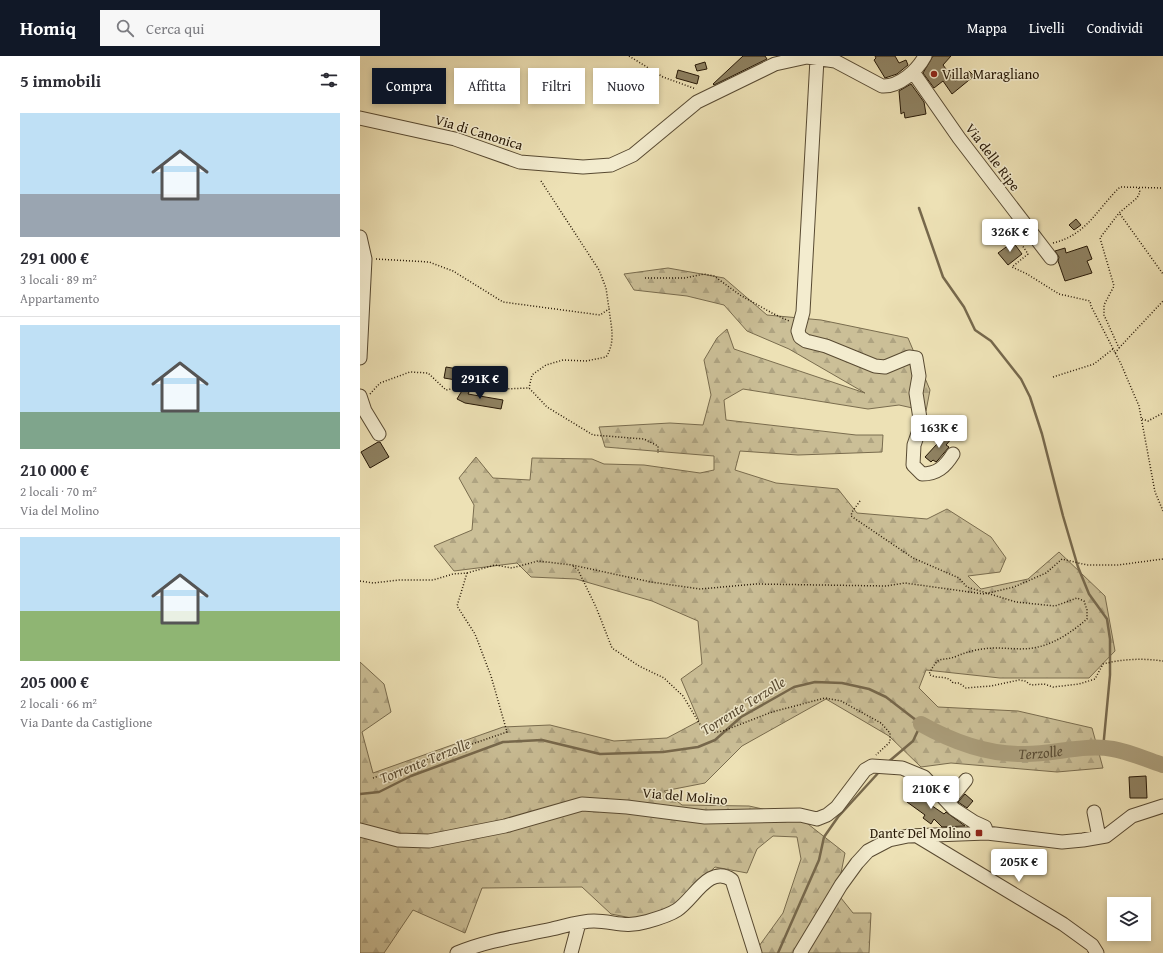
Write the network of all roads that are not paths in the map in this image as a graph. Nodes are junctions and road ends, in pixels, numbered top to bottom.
1 (925, 56) edge
2 (817, 58) junction
3 (913, 72) junction
4 (360, 118) edge
5 (360, 237) edge
6 (1051, 258) dead end
7 (360, 358) edge
8 (361, 400) edge
9 (379, 434) dead end
10 (952, 454) dead end
11 (966, 780) dead end
12 (948, 802) junction
13 (1163, 806) edge
14 (1094, 812) dead end
15 (360, 830) edge
16 (987, 833) junction
17 (918, 836) junction
18 (1099, 838) junction
19 (579, 923) junction
20 (458, 953) edge
21 (571, 953) edge
22 (755, 953) edge
23 (800, 953) edge
24 (1097, 953) edge

1 - 3 street, Via di Canonica
2 - 3 street, Via di Canonica
2 - 4 street, Via di Canonica
2 - 10 street
3 - 6 street, Via delle Ripe
5 - 7 street
8 - 9 street
11 - 12 street
12 - 15 street, Via del Molino
12 - 16 street
13 - 18 street
14 - 18 street
16 - 17 street
16 - 18 street
17 - 23 street
17 - 24 street
19 - 20 street
19 - 21 street
19 - 22 street

